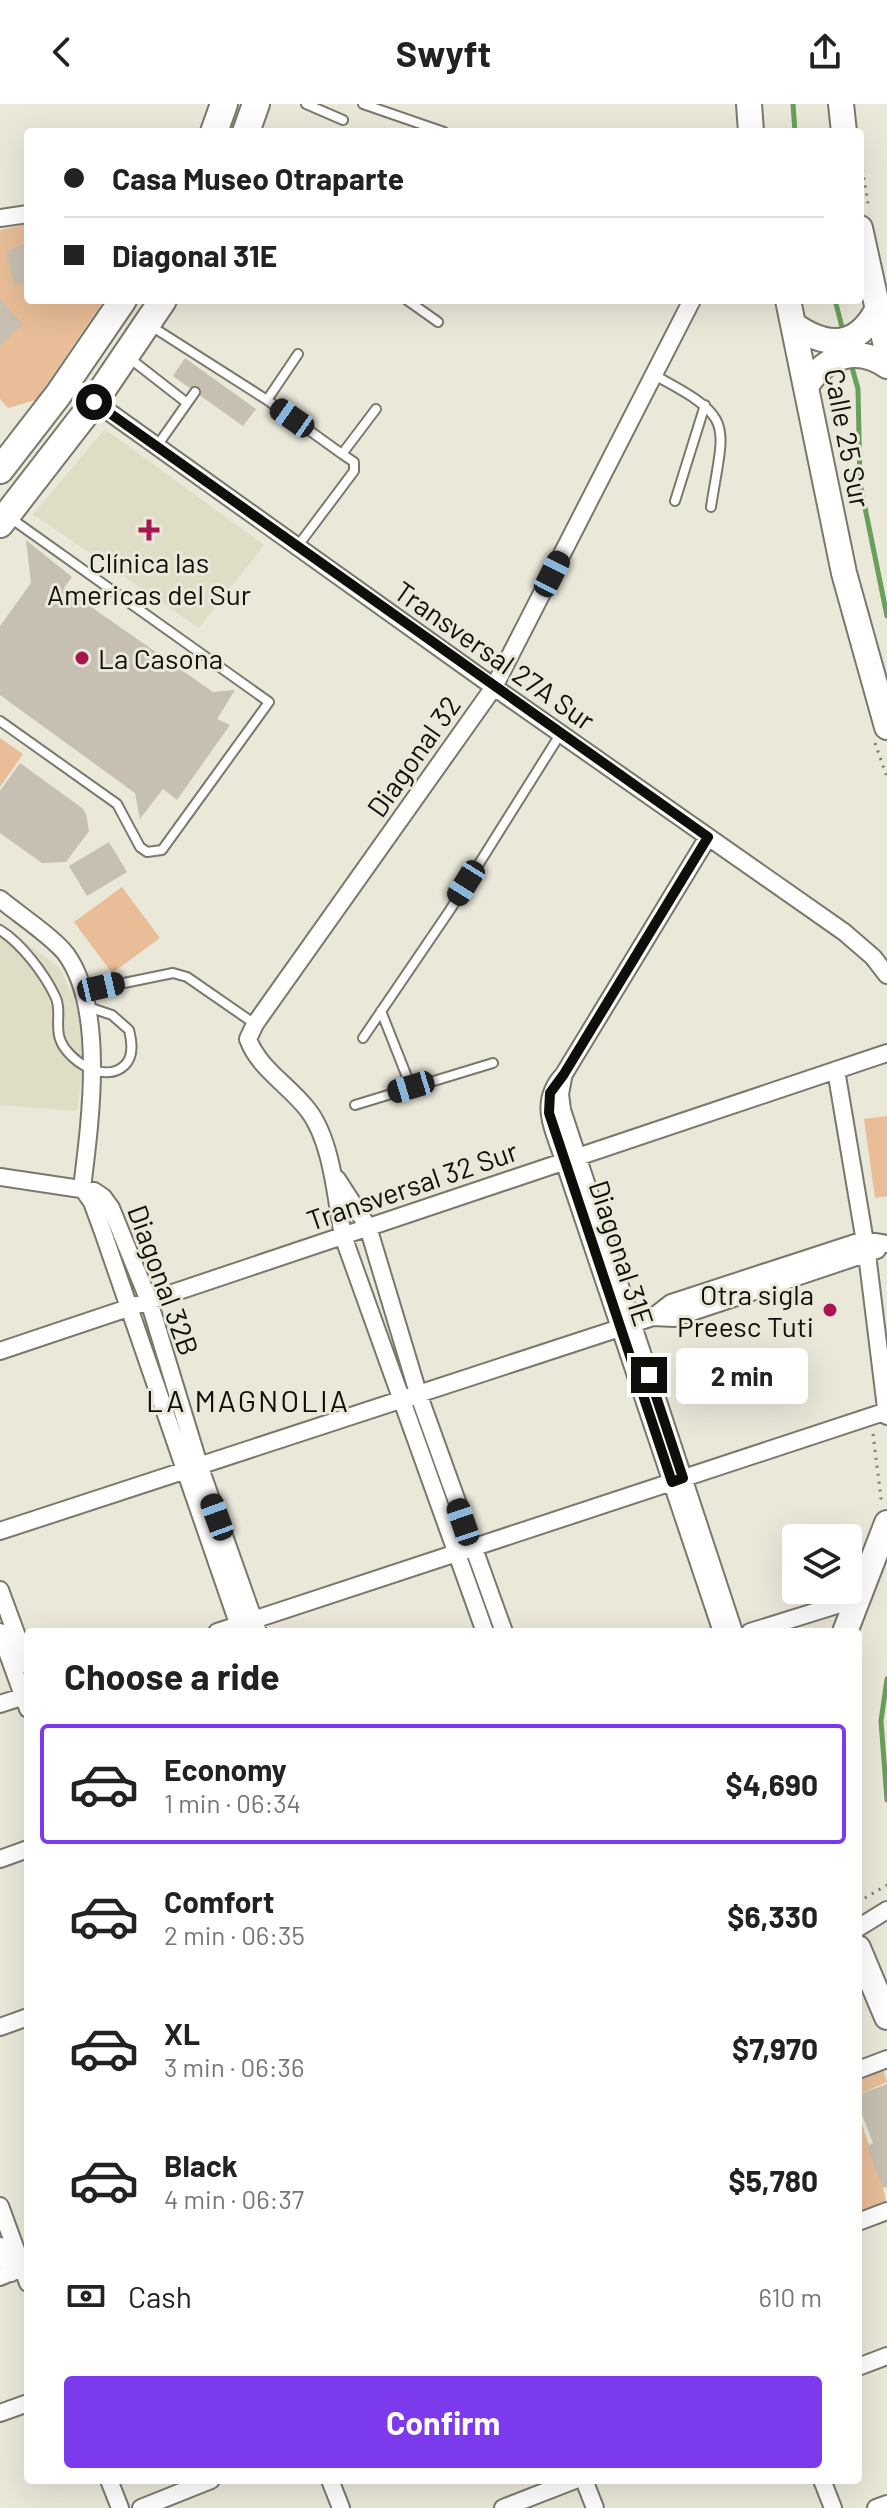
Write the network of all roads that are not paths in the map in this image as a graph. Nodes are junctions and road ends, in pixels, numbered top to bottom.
1 (224, 104) edge
2 (256, 104) edge
3 (306, 104) edge
4 (363, 104) edge
5 (749, 104) edge
6 (841, 104) edge
7 (343, 120) dead end
8 (215, 128) edge
9 (247, 128) edge
10 (432, 128) edge
11 (751, 128) edge
12 (844, 128) edge
13 (24, 215) edge
14 (0, 218) edge
15 (864, 258) edge
16 (120, 304) edge
17 (160, 304) edge
18 (413, 304) edge
19 (690, 304) edge
20 (789, 304) edge
21 (872, 318) junction
22 (438, 322) dead end
23 (147, 324) junction
24 (794, 325) junction
25 (298, 354) dead end
26 (126, 355) junction
27 (881, 358) edge
28 (653, 375) junction
29 (67, 382) junction
30 (807, 385) junction
31 (195, 392) dead end
32 (267, 400) junction
33 (94, 402) junction
34 (187, 403) junction
35 (705, 405) junction
36 (376, 409) dead end
37 (157, 446) junction
38 (342, 454) junction
39 (0, 470) edge
40 (675, 501) dead end
41 (711, 507) dead end
42 (3, 519) edge
43 (297, 547) junction
44 (494, 687) junction
45 (0, 721) edge
46 (887, 727) edge
47 (561, 733) junction
48 (708, 837) junction
49 (0, 899) edge
50 (0, 930) edge
51 (887, 975) edge
52 (86, 999) junction
53 (381, 1011) junction
54 (255, 1024) junction
55 (363, 1038) dead end
56 (887, 1053) edge
57 (493, 1063) dead end
58 (90, 1070) junction
59 (836, 1070) junction
60 (411, 1087) junction
61 (355, 1105) dead end
62 (571, 1159) junction
63 (334, 1174) junction
64 (0, 1177) edge
65 (82, 1188) junction
66 (368, 1227) junction
67 (343, 1236) junction
68 (887, 1245) edge
69 (866, 1247) junction
70 (149, 1301) junction
71 (128, 1308) junction
72 (626, 1326) junction
73 (0, 1351) edge
74 (418, 1393) junction
75 (400, 1399) junction
76 (883, 1413) edge
77 (191, 1468) junction
78 (677, 1480) junction
79 (881, 1518) edge
80 (0, 1531) edge
81 (464, 1550) junction
82 (862, 1580) edge
83 (0, 1590) edge
84 (840, 1604) edge
85 (854, 1604) edge
86 (247, 1627) edge
87 (484, 1628) edge
88 (502, 1628) edge
89 (721, 1628) edge
90 (732, 1628) edge
91 (763, 1628) edge
92 (846, 1628) edge
93 (0, 1632) edge
94 (24, 1655) edge
95 (24, 1695) edge
96 (24, 1700) edge
97 (0, 1704) edge
98 (24, 1850) edge
99 (0, 1859) edge
100 (887, 1910) edge
101 (862, 1926) edge
102 (862, 1958) edge
103 (887, 2017) edge
104 (24, 2018) edge
105 (0, 2027) edge
106 (887, 2059) edge
107 (862, 2068) edge
108 (0, 2206) edge
109 (887, 2211) edge
110 (862, 2220) edge
111 (0, 2246) edge
112 (18, 2273) edge
113 (887, 2356) edge
114 (862, 2365) edge
115 (24, 2404) edge
116 (0, 2413) edge
117 (111, 2484) edge
118 (201, 2484) edge
119 (332, 2484) edge
120 (565, 2484) edge
121 (586, 2484) edge
122 (824, 2484) edge
123 (887, 2504) edge
124 (120, 2508) edge
125 (141, 2508) edge
126 (341, 2508) edge
127 (503, 2508) edge
128 (595, 2508) edge
129 (833, 2508) edge
130 (876, 2508) edge

1 - 8 main road
2 - 9 main road
3 - 7 lane
4 - 10 lane
5 - 11 main road
6 - 12 main road
13 - 14 street
15 - 21 main road
16 - 29 main road
17 - 23 main road
18 - 22 lane
19 - 28 street, Diagonal 32
20 - 24 main road, Calle 25 Sur
21 - 24 main road
21 - 27 main road
23 - 26 main road
23 - 32 lane
24 - 30 main road, Calle 25 Sur
25 - 32 lane
26 - 33 main road
26 - 34 lane
27 - 30 main road
28 - 35 lane
28 - 44 street, Diagonal 32
29 - 33 street, Transversal 27A Sur
29 - 39 main road
30 - 46 main road, Calle 25 Sur
31 - 34 lane
32 - 38 lane
33 - 37 street, Transversal 27A Sur
33 - 42 main road
34 - 37 lane
35 - 40 lane
35 - 41 lane
36 - 38 lane
37 - 43 street, Transversal 27A Sur
38 - 43 lane
42 - 45 lane
43 - 44 street, Transversal 27A Sur
44 - 47 street, Transversal 27A Sur
44 - 54 street, Diagonal 32
47 - 48 street, Transversal 27A Sur
47 - 53 lane
48 - 51 street, Transversal 27A Sur
48 - 62 street, Diagonal 31E
49 - 52 street
50 - 58 lane
52 - 54 lane
52 - 58 street
52 - 58 lane
53 - 55 lane
53 - 60 lane
54 - 63 street
56 - 59 street, Transversal 32 Sur
57 - 60 lane
58 - 65 street
59 - 62 street, Transversal 32 Sur
59 - 69 street
60 - 61 lane
62 - 66 street, Transversal 32 Sur
62 - 72 street, Diagonal 31E
63 - 66 street
63 - 67 street
64 - 65 street
65 - 70 street, Diagonal 32B
65 - 71 street, Diagonal 32B
66 - 67 street, Transversal 32 Sur
66 - 74 street
67 - 70 street, Transversal 32 Sur
67 - 75 street
68 - 69 street
69 - 72 street
69 - 76 street
70 - 71 street, Transversal 32 Sur
70 - 77 street, Diagonal 32B
71 - 73 street, Transversal 32 Sur
71 - 77 street, Diagonal 32B
72 - 74 street
72 - 78 street, Diagonal 31E
74 - 75 street
74 - 81 street
75 - 77 street
75 - 81 street
76 - 78 street
77 - 80 street
77 - 86 street, Diagonal 32B
78 - 81 street
78 - 89 street, Diagonal 31E
78 - 90 street, Diagonal 31E
79 - 82 main road
81 - 86 street
81 - 87 street
81 - 88 street
83 - 94 street
84 - 91 street
85 - 92 main road
93 - 95 street
96 - 97 street
98 - 99 street
100 - 101 street
102 - 103 main road
104 - 105 street
106 - 107 street
108 - 112 street
109 - 110 street
111 - 112 street
113 - 114 street
115 - 116 street
117 - 124 street
118 - 125 street
119 - 126 street
120 - 127 street
121 - 128 street
122 - 129 street
123 - 130 street

